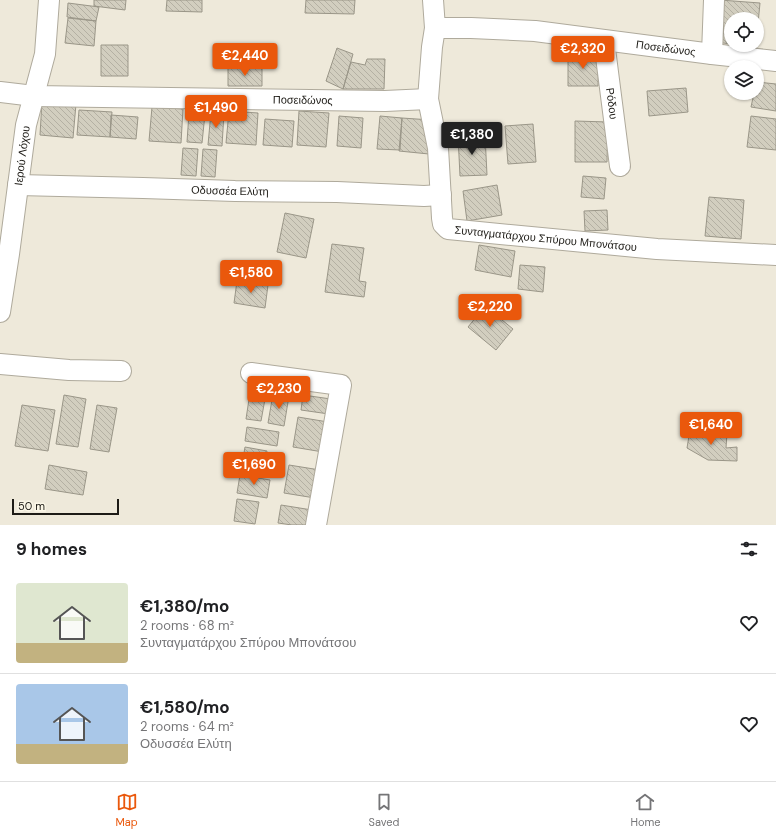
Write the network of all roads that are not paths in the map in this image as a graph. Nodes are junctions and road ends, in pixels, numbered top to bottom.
1 (49, 0) edge
2 (433, 0) edge
3 (714, 0) edge
4 (435, 28) junction
5 (604, 41) junction
6 (712, 54) junction
7 (776, 61) edge
8 (0, 92) edge
9 (34, 96) junction
10 (428, 99) junction
11 (620, 166) dead end
12 (18, 185) junction
13 (441, 195) junction
14 (776, 255) edge
15 (0, 312) edge
16 (0, 364) edge
17 (121, 371) dead end
18 (251, 373) dead end
19 (316, 525) edge

1 - 9 street, Ιερού Λόχου
2 - 4 street, Συνταγματάρχου Σπύρου Μπονάτσου
3 - 6 street
4 - 5 street, Ποσειδώνος
4 - 10 street, Συνταγματάρχου Σπύρου Μπονάτσου
5 - 6 street, Ποσειδώνος
5 - 11 street, Ρόδου
6 - 7 street, Ποσειδώνος
8 - 9 street, Ποσειδώνος
9 - 10 street, Ποσειδώνος
9 - 12 street, Ιερού Λόχου
10 - 13 street, Συνταγματάρχου Σπύρου Μπονάτσου
12 - 13 street, Οδυσσέα Ελύτη
12 - 15 street, Ιερού Λόχου
13 - 14 street, Συνταγματάρχου Σπύρου Μπονάτσου
16 - 17 street
18 - 19 street

